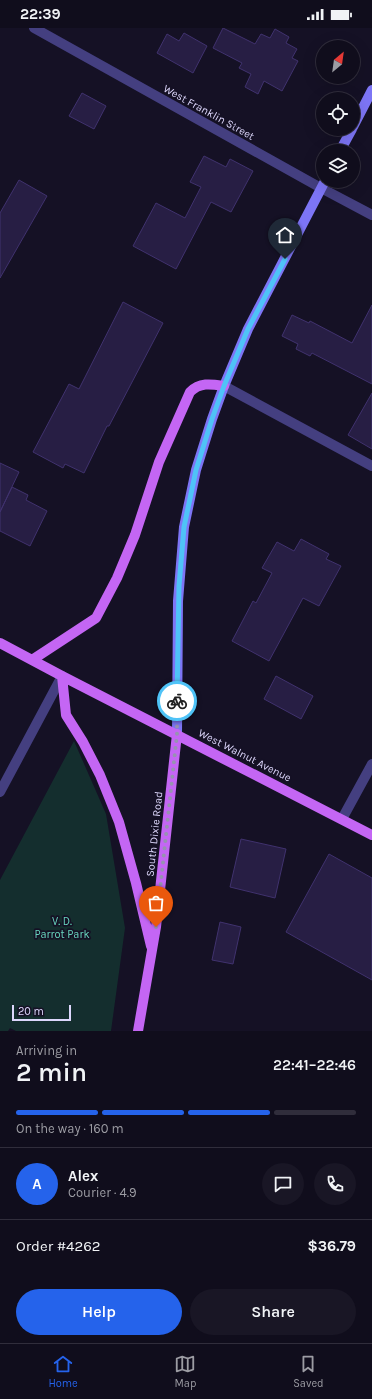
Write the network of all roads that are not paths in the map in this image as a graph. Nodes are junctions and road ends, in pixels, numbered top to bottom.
1 (34, 28) edge
2 (372, 90) edge
3 (360, 113) edge
4 (316, 181) edge
5 (321, 188) edge
6 (328, 188) edge
7 (372, 215) edge
8 (224, 386) junction
9 (372, 466) edge
10 (0, 642) edge
11 (32, 660) junction
12 (62, 676) junction
13 (177, 734) junction
14 (372, 764) edge
15 (0, 792) edge
16 (342, 819) junction
17 (372, 835) edge
18 (152, 951) junction
19 (138, 1031) edge

1 - 4 street, West Franklin Street
2 - 3 main road
5 - 8 main road
6 - 7 street, West Franklin Street
8 - 9 street
8 - 11 main road
8 - 13 main road
10 - 11 main road, West Walnut Avenue
11 - 12 main road, West Walnut Avenue
12 - 13 main road, West Walnut Avenue
12 - 15 street
12 - 18 main road
13 - 16 main road, West Walnut Avenue
13 - 18 main road, South Dixie Road
14 - 16 street
16 - 17 main road, West Walnut Avenue
18 - 19 main road, South Dixie Road

